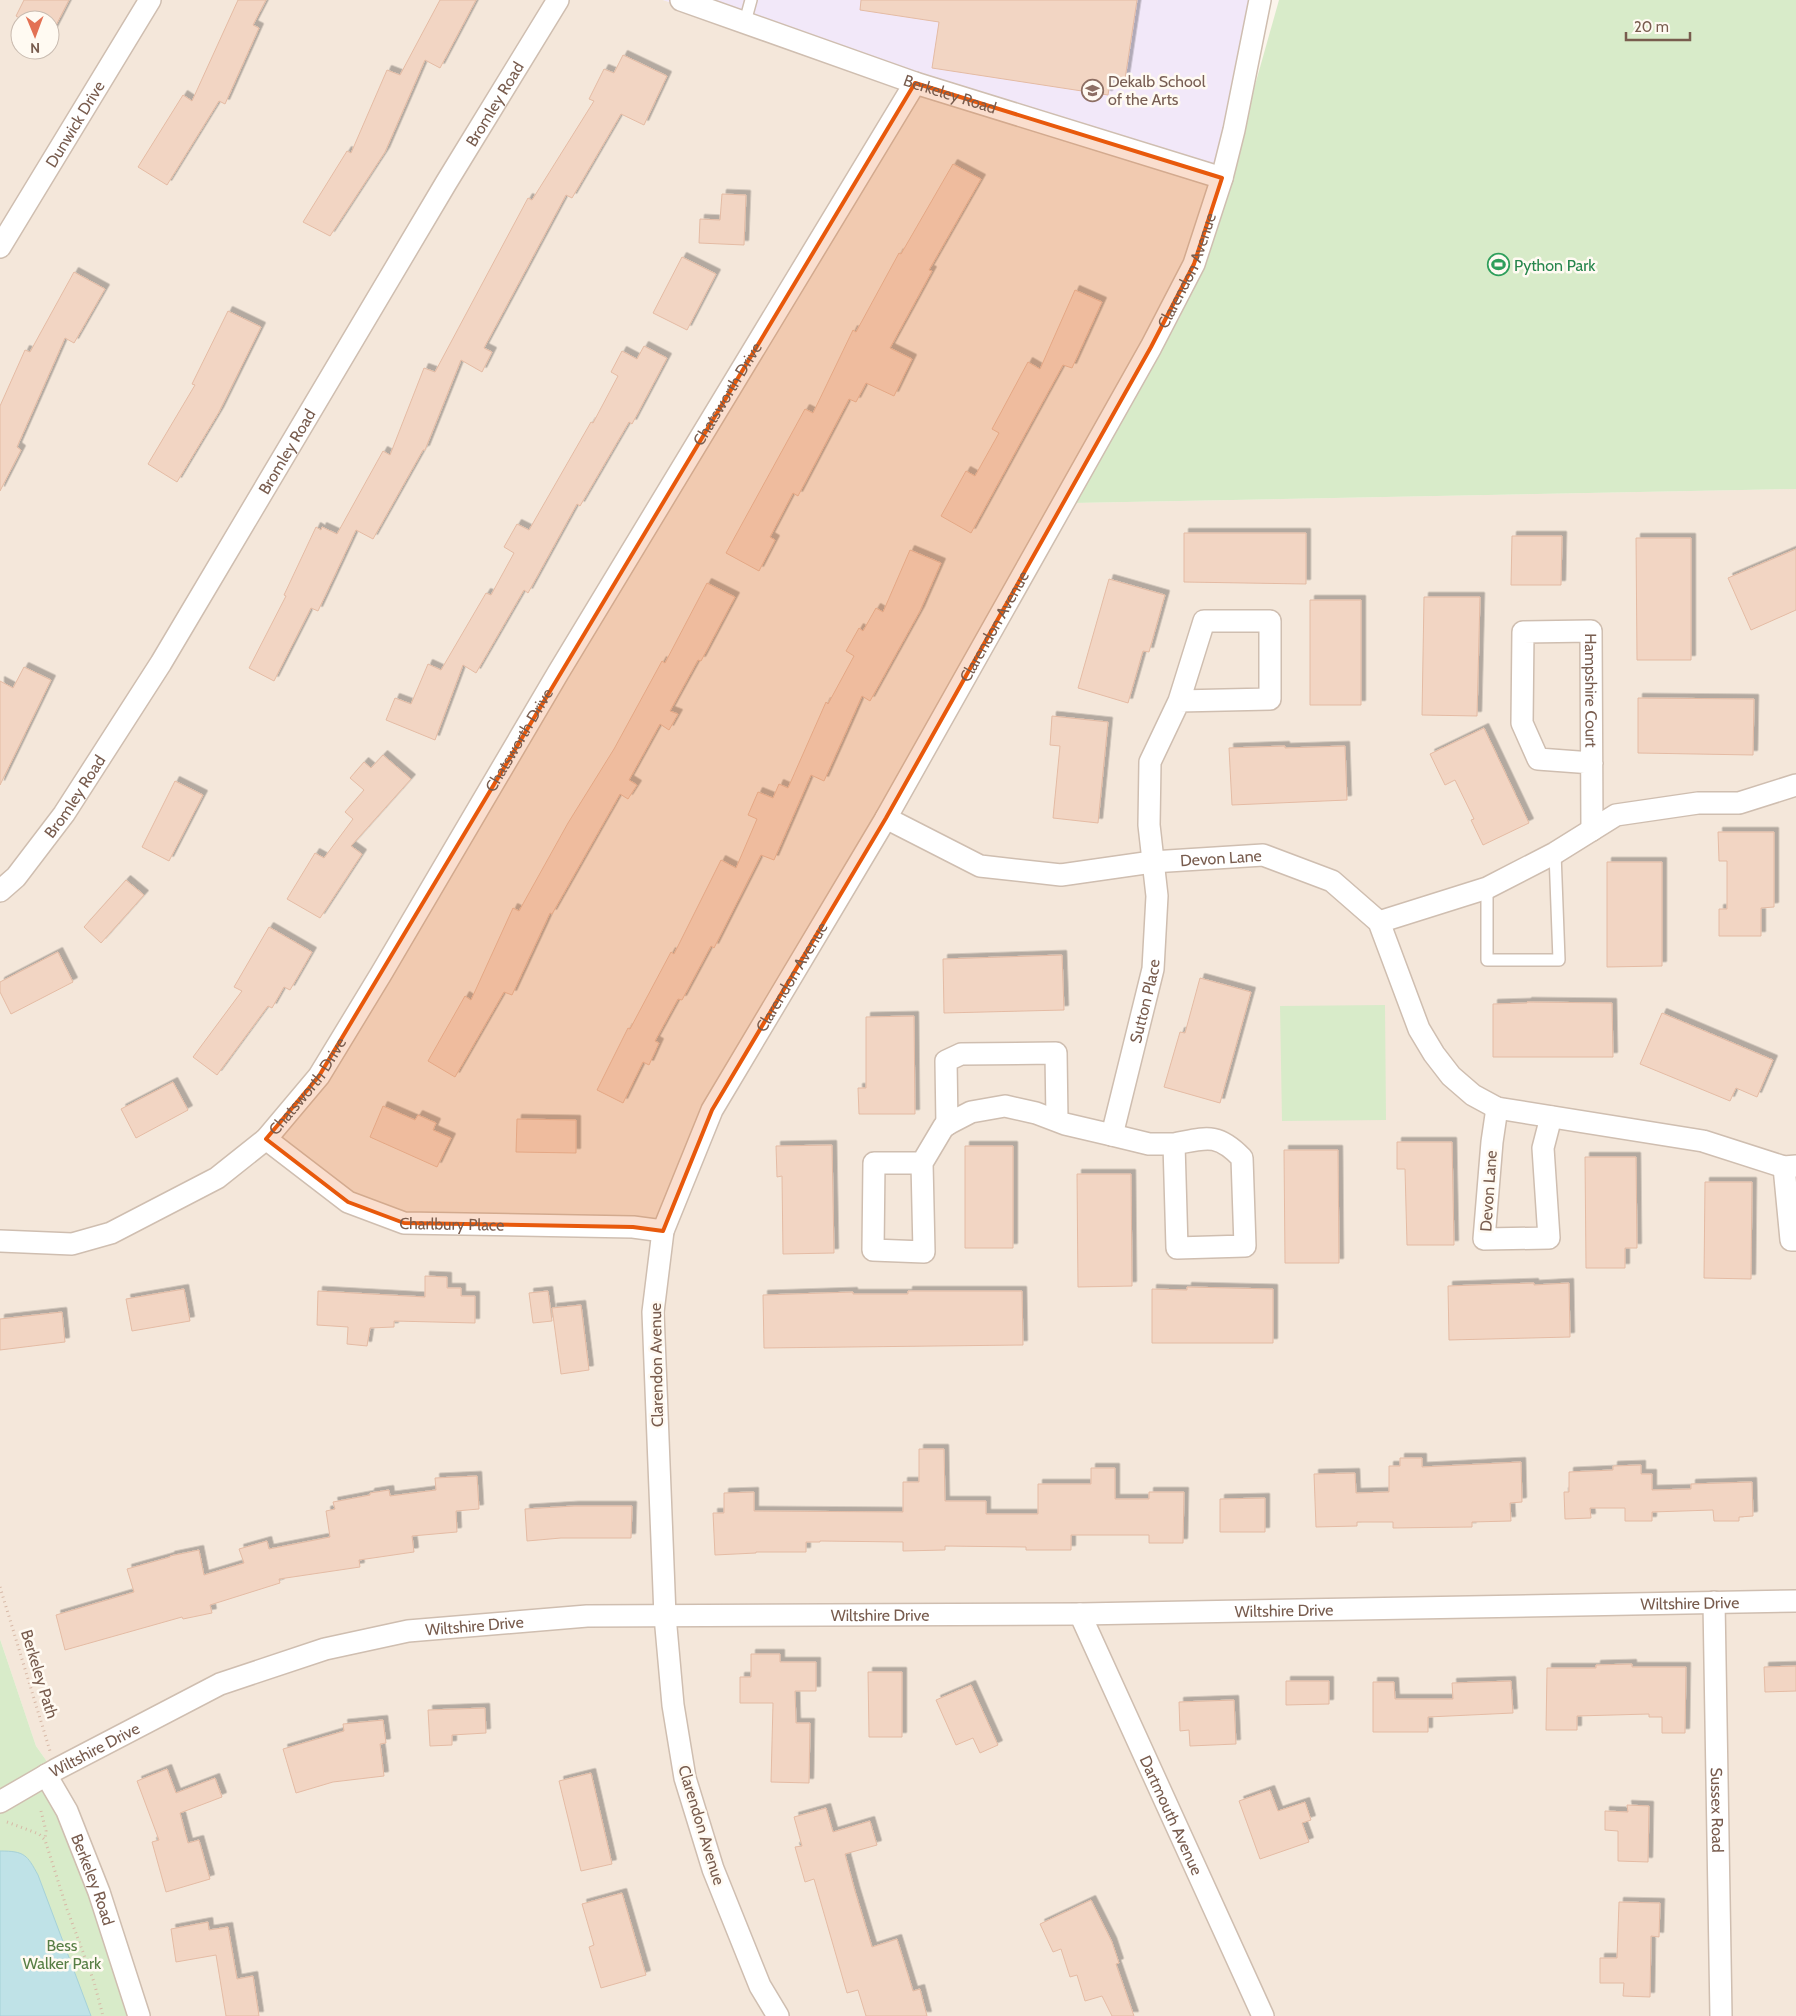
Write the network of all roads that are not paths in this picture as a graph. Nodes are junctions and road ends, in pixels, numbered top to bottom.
1 (150, 0) edge
2 (558, 0) edge
3 (681, 0) edge
4 (751, 0) edge
5 (1260, 0) edge
6 (745, 22) junction
7 (916, 83) junction
8 (1222, 178) junction
9 (0, 247) edge
10 (1179, 701) junction
11 (1592, 763) junction
12 (1796, 784) edge
13 (886, 818) junction
14 (1592, 830) junction
15 (1555, 853) junction
16 (1152, 862) junction
17 (1487, 888) junction
18 (0, 890) edge
19 (1379, 922) junction
20 (1497, 1108) junction
21 (1551, 1118) junction
22 (1057, 1120) junction
23 (947, 1125) junction
24 (1112, 1135) junction
25 (266, 1139) junction
26 (1174, 1144) junction
27 (922, 1163) junction
28 (1790, 1167) edge
29 (663, 1232) junction
30 (1796, 1240) edge
31 (0, 1241) edge
32 (1796, 1601) edge
33 (1714, 1602) junction
34 (1080, 1614) junction
35 (665, 1616) junction
36 (51, 1772) junction
37 (2, 1811) edge
38 (139, 2016) edge
39 (778, 2016) edge
40 (1263, 2016) edge
41 (1721, 2016) edge

1 - 9 street, Dunwick Drive
2 - 18 street, Bromley Road
3 - 6 street, Berkeley Road
4 - 6 lane
5 - 8 street, Clarendon Avenue
6 - 7 street, Berkeley Road
7 - 8 street, Berkeley Road
7 - 25 street, Chatsworth Drive
8 - 13 street, Clarendon Avenue
10 - 10 street, Sutton Place
10 - 16 street, Sutton Place
11 - 11 street, Hampshire Court
11 - 14 street, Hampshire Court
12 - 14 street
13 - 16 street, Devon Lane
13 - 29 street, Clarendon Avenue
14 - 15 street
15 - 17 street
15 - 17 lane
16 - 19 street, Devon Lane
16 - 24 street, Sutton Place
17 - 19 street
19 - 20 street, Devon Lane
20 - 21 street, Devon Lane
20 - 21 street, Devon Lane
21 - 28 street, Devon Lane
22 - 23 street
22 - 23 street
22 - 24 street
23 - 27 street
24 - 26 street
25 - 29 street, Charlbury Place
25 - 31 street, Chatsworth Drive
26 - 26 street
27 - 27 street
28 - 30 street, Devon Lane
29 - 35 street, Clarendon Avenue
32 - 33 street, Wiltshire Drive
33 - 34 street, Wiltshire Drive
33 - 41 street, Sussex Road
34 - 35 street, Wiltshire Drive
34 - 40 street, Dartmouth Avenue
35 - 36 street, Wiltshire Drive
35 - 39 street, Clarendon Avenue
36 - 37 street, Wiltshire Drive
36 - 38 street, Berkeley Road

